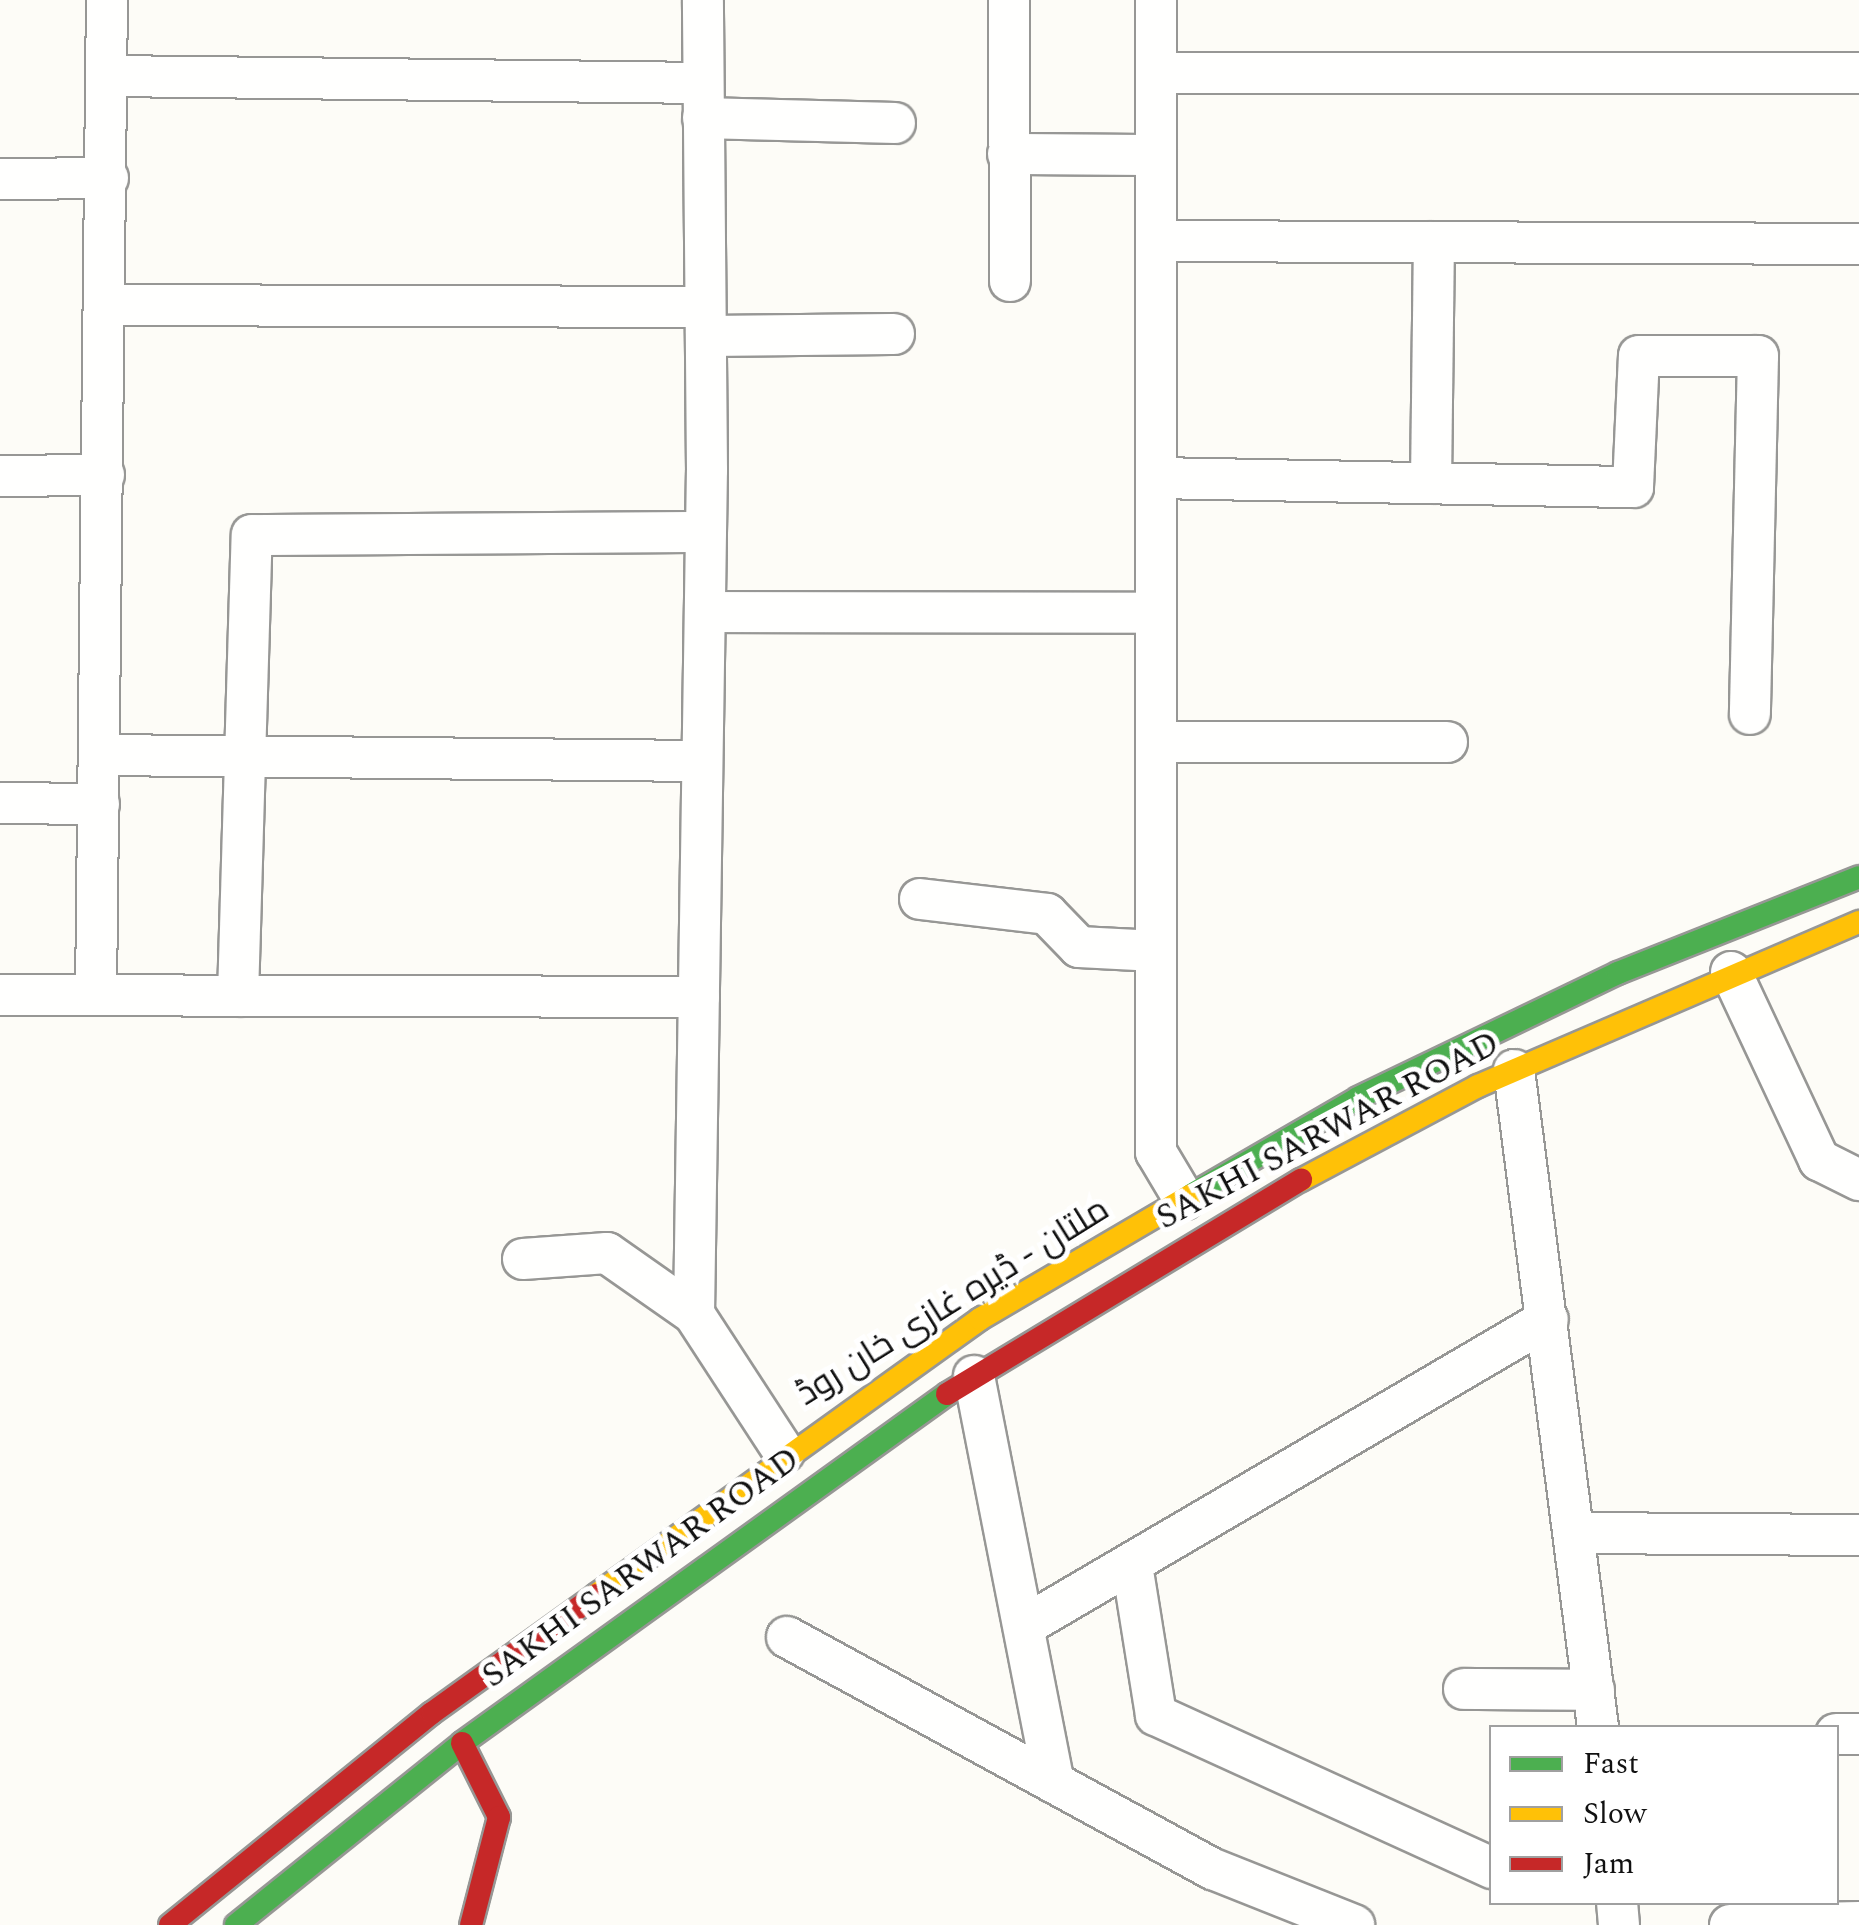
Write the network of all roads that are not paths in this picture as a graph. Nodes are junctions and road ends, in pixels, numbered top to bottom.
1 (107, 0) edge
2 (702, 0) edge
3 (1009, 0) edge
4 (1156, 0) edge
5 (1859, 72) edge
6 (1156, 73) junction
7 (108, 76) junction
8 (704, 101) junction
9 (895, 122) dead end
10 (1008, 154) junction
11 (1156, 155) junction
12 (0, 178) edge
13 (108, 178) junction
14 (1156, 241) junction
15 (1434, 242) junction
16 (1859, 244) edge
17 (1010, 282) dead end
18 (106, 305) junction
19 (706, 322) junction
20 (894, 334) dead end
21 (104, 475) junction
22 (0, 476) edge
23 (1156, 478) junction
24 (1431, 483) junction
25 (706, 532) junction
26 (704, 612) junction
27 (1156, 613) junction
28 (1750, 714) dead end
29 (1156, 742) junction
30 (1448, 742) dead end
31 (100, 755) junction
32 (245, 756) junction
33 (702, 761) junction
34 (0, 803) edge
35 (99, 804) junction
36 (1859, 877) edge
37 (920, 899) dead end
38 (1859, 922) edge
39 (1156, 951) junction
40 (1731, 972) junction
41 (0, 996) edge
42 (96, 996) junction
43 (238, 996) junction
44 (699, 997) junction
45 (1514, 1070) junction
46 (1358, 1098) junction
47 (1382, 1136) junction
48 (1859, 1180) edge
49 (1184, 1199) junction
50 (523, 1259) dead end
51 (694, 1314) junction
52 (1548, 1319) junction
53 (974, 1376) junction
54 (784, 1452) junction
55 (1576, 1533) junction
56 (1859, 1536) edge
57 (1132, 1565) junction
58 (1024, 1626) junction
59 (786, 1637) dead end
60 (1464, 1689) dead end
61 (1596, 1709) edge
62 (462, 1743) junction
63 (1054, 1782) junction
64 (1489, 1867) edge
65 (1859, 1922) edge
66 (170, 1925) edge
67 (236, 1925) edge
68 (472, 1925) edge
69 (1354, 1925) edge
70 (1730, 1925) edge

1 - 7 street
2 - 8 street
3 - 10 street
4 - 6 street
5 - 6 street
6 - 11 street
7 - 8 street
7 - 13 street
8 - 9 street
8 - 19 street
10 - 11 street
10 - 17 street
11 - 14 street
12 - 13 street
13 - 18 street
14 - 15 street
14 - 23 street
15 - 16 street
15 - 24 street
18 - 19 street
18 - 21 street
19 - 20 street
19 - 25 street
21 - 22 street
21 - 31 street
23 - 24 street
23 - 27 street
24 - 28 street
25 - 26 street
25 - 32 street
26 - 27 street
26 - 33 street
27 - 29 street
29 - 30 street
29 - 39 street
31 - 32 street
31 - 35 street
32 - 33 street
32 - 43 street
33 - 44 street
34 - 35 street
35 - 42 street
36 - 46 main road, ملتان - ڈیرہ غازی خان روڈ
37 - 39 street
38 - 40 main road, SAKHI SARWAR ROAD
39 - 49 street
40 - 45 main road, SAKHI SARWAR ROAD
40 - 48 street
41 - 42 street
42 - 43 street
43 - 44 street
44 - 51 street
45 - 47 main road, SAKHI SARWAR ROAD
45 - 52 street
46 - 47 main road
46 - 49 main road, ملتان - ڈیرہ غازی خان روڈ
47 - 53 main road, SAKHI SARWAR ROAD
49 - 54 main road, ملتان - ڈیرہ غازی خان روڈ
50 - 51 street
51 - 54 street
52 - 55 street
52 - 57 street
53 - 58 street
53 - 62 main road, SAKHI SARWAR ROAD
54 - 66 main road, ملتان - ڈیرہ غازی خان روڈ
55 - 56 street
55 - 61 street
57 - 58 street
57 - 64 street
58 - 63 street
59 - 63 street
60 - 61 street
62 - 67 main road, SAKHI SARWAR ROAD
62 - 68 main road
63 - 69 street
65 - 70 street

